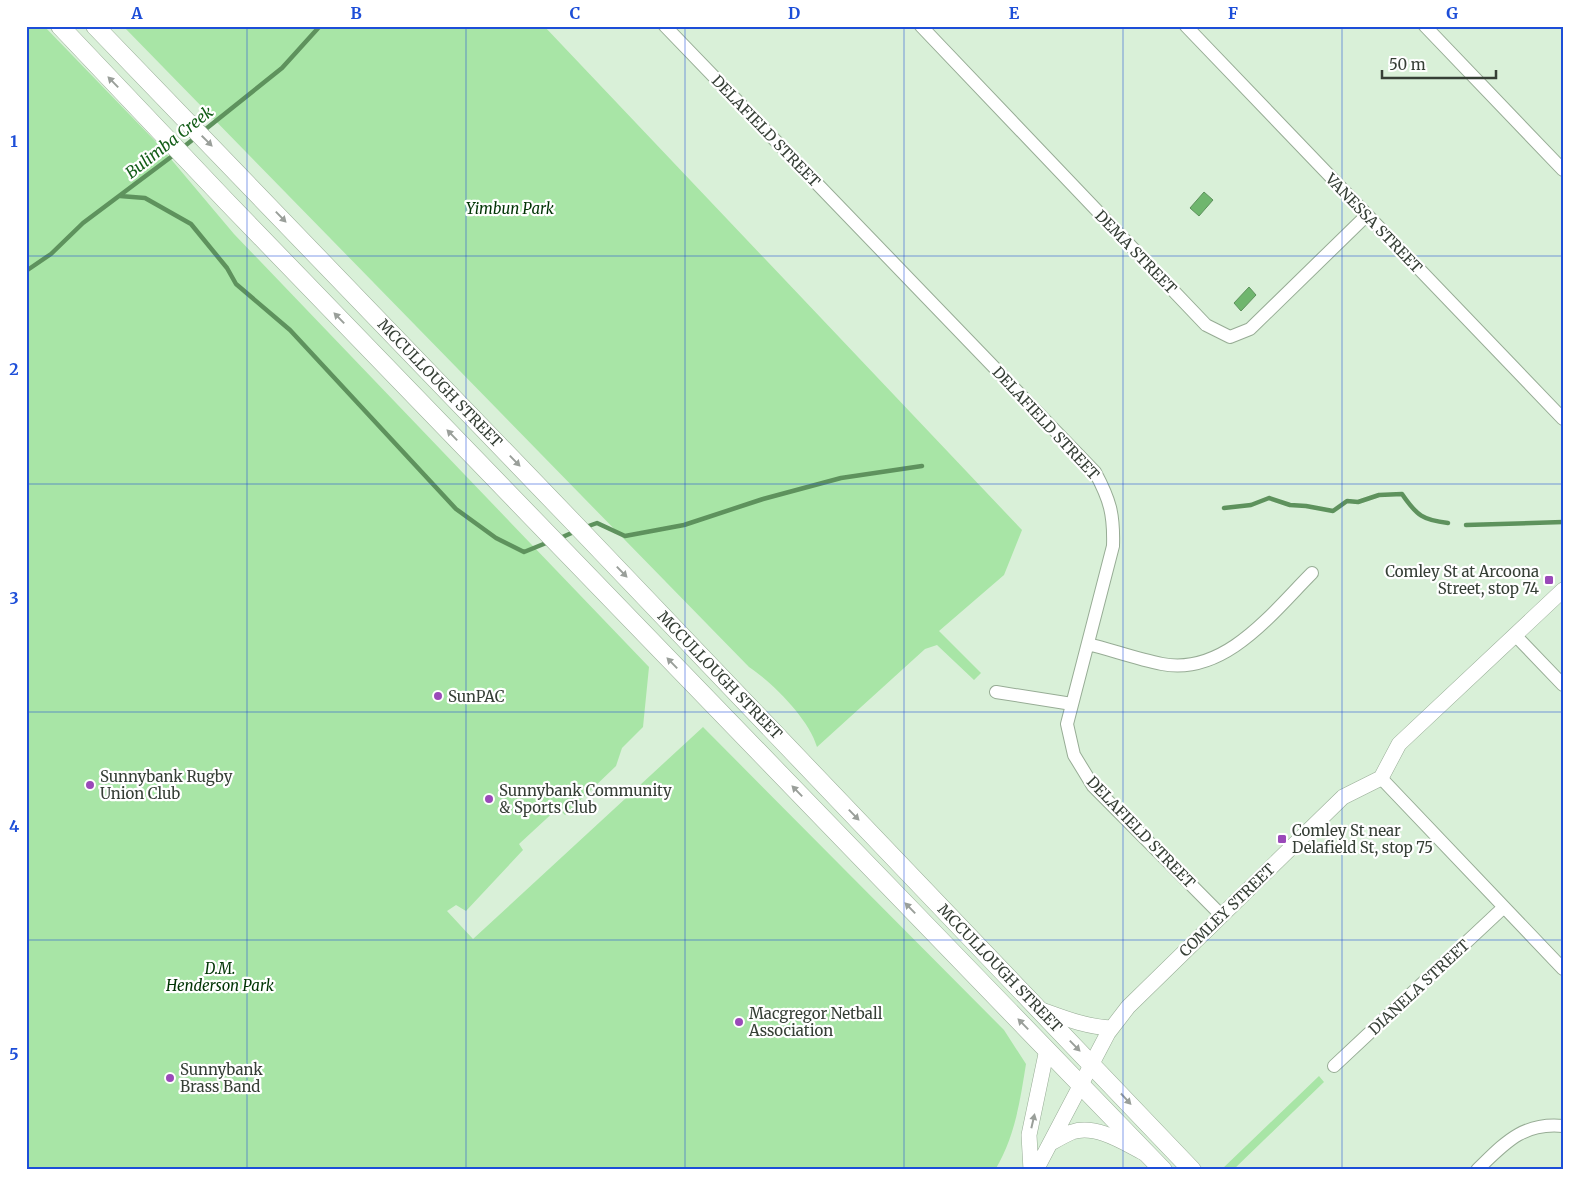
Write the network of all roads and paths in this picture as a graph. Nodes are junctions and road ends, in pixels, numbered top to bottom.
1 (60, 26) edge
2 (95, 26) edge
3 (664, 26) edge
4 (921, 26) edge
5 (1186, 26) edge
6 (1425, 26) edge
7 (1563, 170) edge
8 (1367, 215) junction
9 (1563, 419) edge
10 (1312, 573) dead end
11 (1563, 590) edge
12 (1515, 635) junction
13 (1088, 644) junction
14 (1563, 685) edge
15 (996, 692) dead end
16 (1072, 704) junction
17 (1381, 778) junction
18 (1504, 907) junction
19 (1221, 916) junction
20 (1563, 969) edge
21 (1040, 1009) junction
22 (1112, 1028) junction
23 (1047, 1049) junction
24 (1092, 1064) junction
25 (1334, 1066) dead end
26 (1082, 1085) junction
27 (1563, 1126) edge
28 (1051, 1143) junction
29 (1150, 1156) junction
30 (1031, 1170) edge
31 (1036, 1170) edge
32 (1163, 1170) edge
33 (1192, 1170) edge
34 (1477, 1170) edge

23 -> 1 main road, MCCULLOUGH STREET
2 -> 21 main road, MCCULLOUGH STREET
3 - 13 street, DELAFIELD STREET
4 - 8 street, DEMA STREET
5 - 8 street, VANESSA STREET
6 - 7 street
8 - 9 street, VANESSA STREET
10 - 13 street
11 - 12 street
12 - 14 street
12 - 17 street
13 - 16 street, DELAFIELD STREET
15 - 16 street
16 - 19 street, DELAFIELD STREET
17 - 18 street
17 - 19 street, COMLEY STREET
18 - 20 street
18 - 25 street, DIANELA STREET
19 - 22 street, COMLEY STREET
21 - 22 street
21 -> 24 main road, MCCULLOUGH STREET
22 - 24 street, COMLEY STREET
23 - 26 main road, MCCULLOUGH STREET
30 -> 23 street
24 - 26 street, COMLEY STREET
24 -> 33 main road, MCCULLOUGH STREET
26 - 28 street, COMLEY STREET
26 - 29 main road, MCCULLOUGH STREET
27 - 34 street
28 - 29 street
28 - 31 street, COMLEY STREET
29 - 32 main road, MCCULLOUGH STREET

